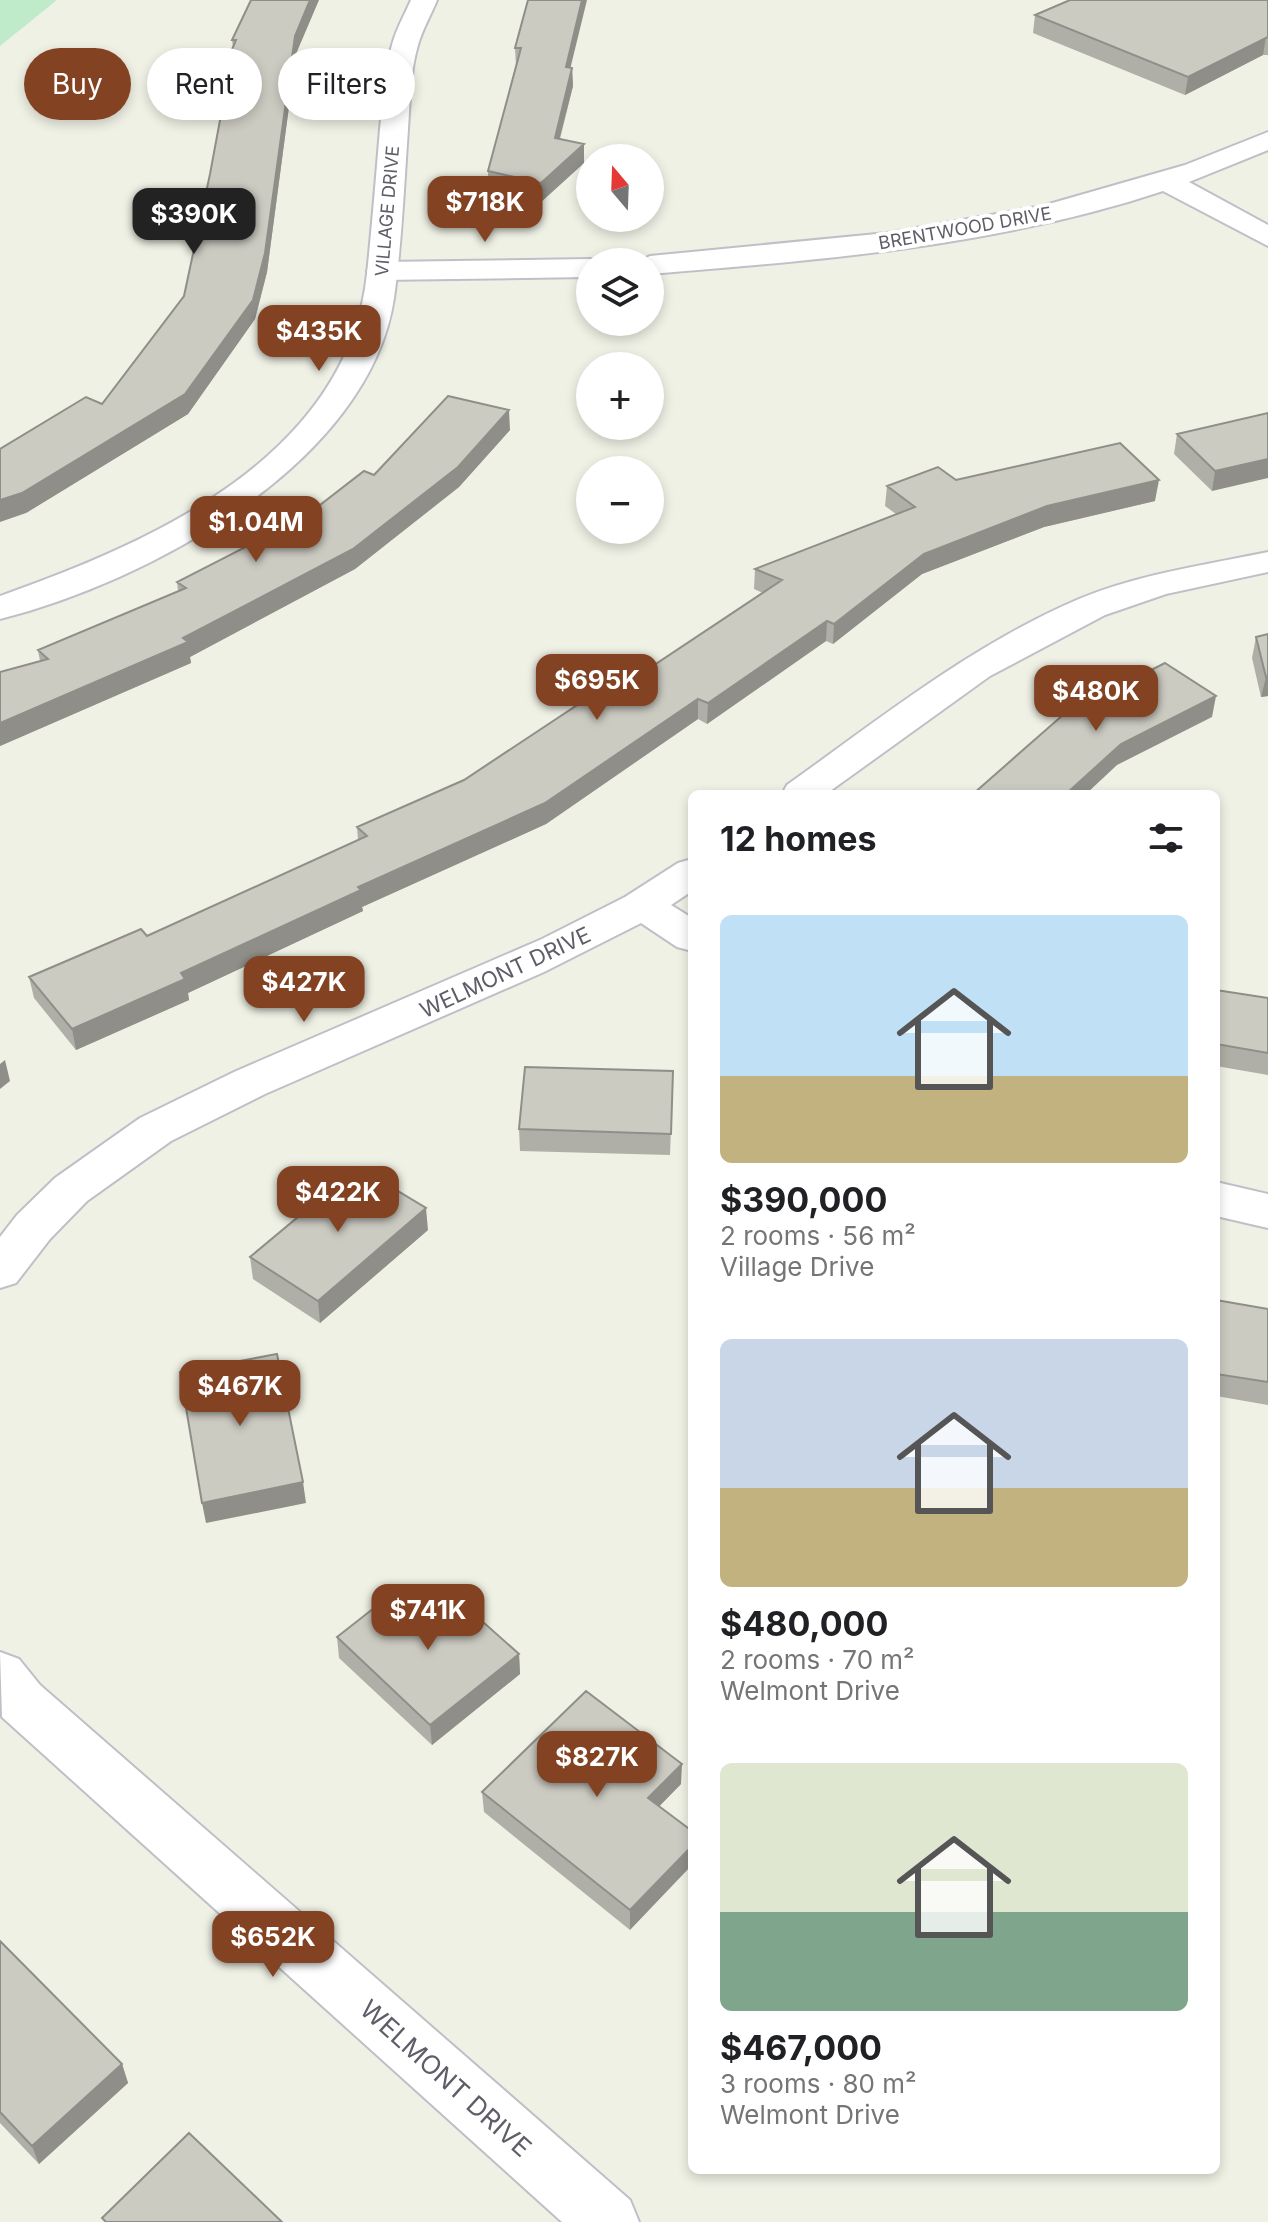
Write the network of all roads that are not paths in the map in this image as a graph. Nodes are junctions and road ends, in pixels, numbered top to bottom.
1 (424, 0) edge
2 (1268, 140) edge
3 (1168, 182) junction
4 (1268, 237) edge
5 (664, 264) edge
6 (576, 268) edge
7 (382, 271) junction
8 (1268, 562) edge
9 (0, 608) edge
10 (807, 790) edge
11 (688, 875) edge
12 (642, 905) junction
13 (688, 934) edge
14 (1220, 1200) edge
15 (1268, 1211) edge
16 (0, 1271) edge
17 (0, 1675) edge
18 (608, 2222) edge

1 - 7 street, VILLAGE DRIVE
2 - 3 street, BRENTWOOD DRIVE
3 - 4 street
3 - 5 street, BRENTWOOD DRIVE
6 - 7 street
7 - 9 street, VILLAGE DRIVE
8 - 10 street
11 - 12 street, WELMONT DRIVE
12 - 13 street
12 - 16 street, WELMONT DRIVE
14 - 15 street
17 - 18 street, WELMONT DRIVE

